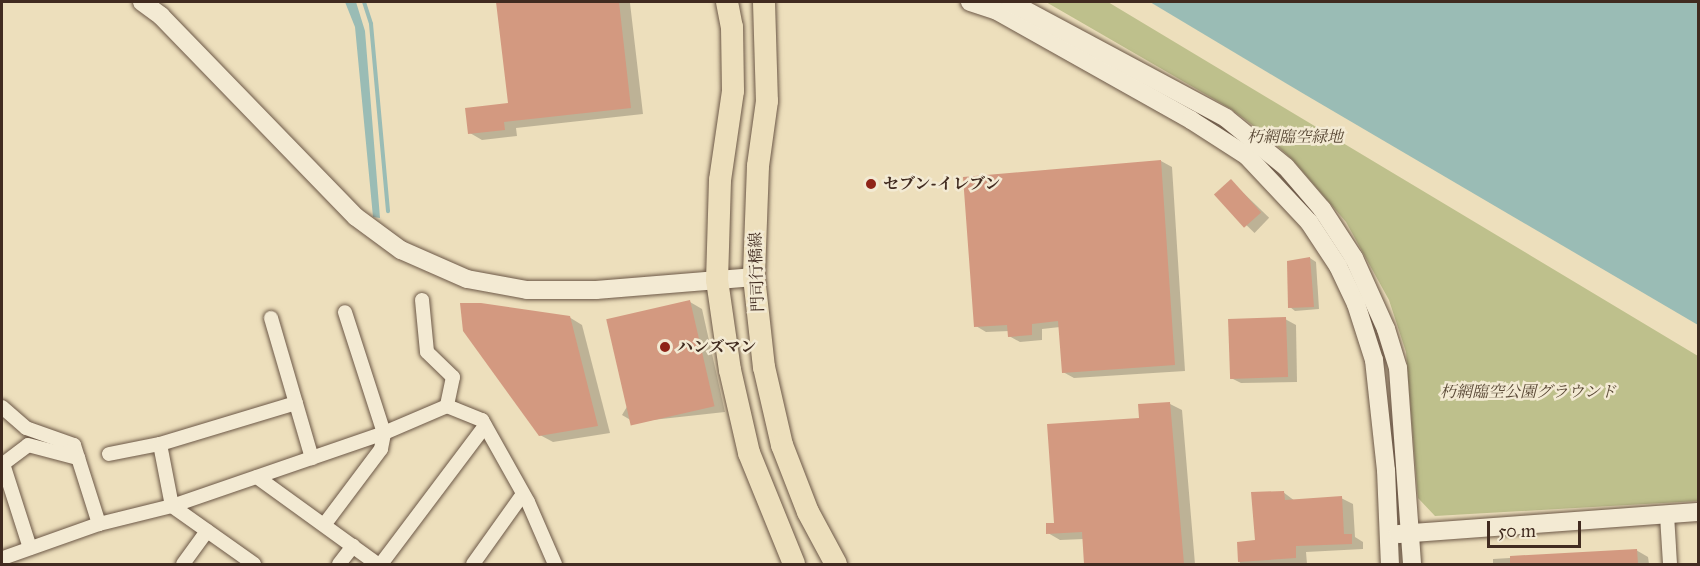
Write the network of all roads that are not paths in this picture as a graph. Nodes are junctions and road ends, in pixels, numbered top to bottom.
1 (142, 2) edge
2 (727, 2) edge
3 (764, 2) edge
4 (970, 2) edge
5 (1010, 2) edge
6 (754, 277) junction
7 (717, 280) junction
8 (422, 300) dead end
9 (345, 312) dead end
10 (271, 318) dead end
11 (296, 403) junction
12 (447, 406) junction
13 (2, 407) edge
14 (485, 426) junction
15 (384, 433) junction
16 (160, 444) junction
17 (109, 454) dead end
18 (78, 458) junction
19 (312, 458) junction
20 (257, 477) junction
21 (523, 494) junction
22 (172, 506) junction
23 (1698, 512) edge
24 (1667, 515) junction
25 (99, 524) junction
26 (324, 525) junction
27 (207, 531) junction
28 (1389, 534) junction
29 (1410, 534) junction
30 (353, 546) junction
31 (30, 548) junction
32 (5, 560) edge
33 (183, 564) edge
34 (254, 564) edge
35 (339, 564) edge
36 (379, 564) edge
37 (473, 564) edge
38 (555, 564) edge
39 (794, 564) edge
40 (836, 564) edge
41 (1390, 564) edge
42 (1412, 564) edge
43 (1670, 564) edge

1 - 7 street
2 - 7 main road
3 - 6 main road, 門司行橋線
4 - 28 street
5 - 29 street
6 - 7 street
6 - 40 main road, 門司行橋線
7 - 39 main road
8 - 12 street
9 - 15 street
10 - 11 street
11 - 16 street
11 - 19 street
12 - 14 street
12 - 15 street
13 - 18 street
14 - 21 street
14 - 36 street
15 - 19 street
15 - 26 street
16 - 17 street
16 - 22 street
18 - 25 street
18 - 31 street
19 - 20 street
20 - 22 street
20 - 26 street
21 - 37 street
21 - 38 street
22 - 25 street
22 - 27 street
23 - 24 street
24 - 29 street
24 - 43 street
25 - 31 street
26 - 30 street
27 - 33 street
27 - 34 street
28 - 29 street
28 - 41 street
29 - 42 street
30 - 35 street
30 - 36 street
31 - 32 street

